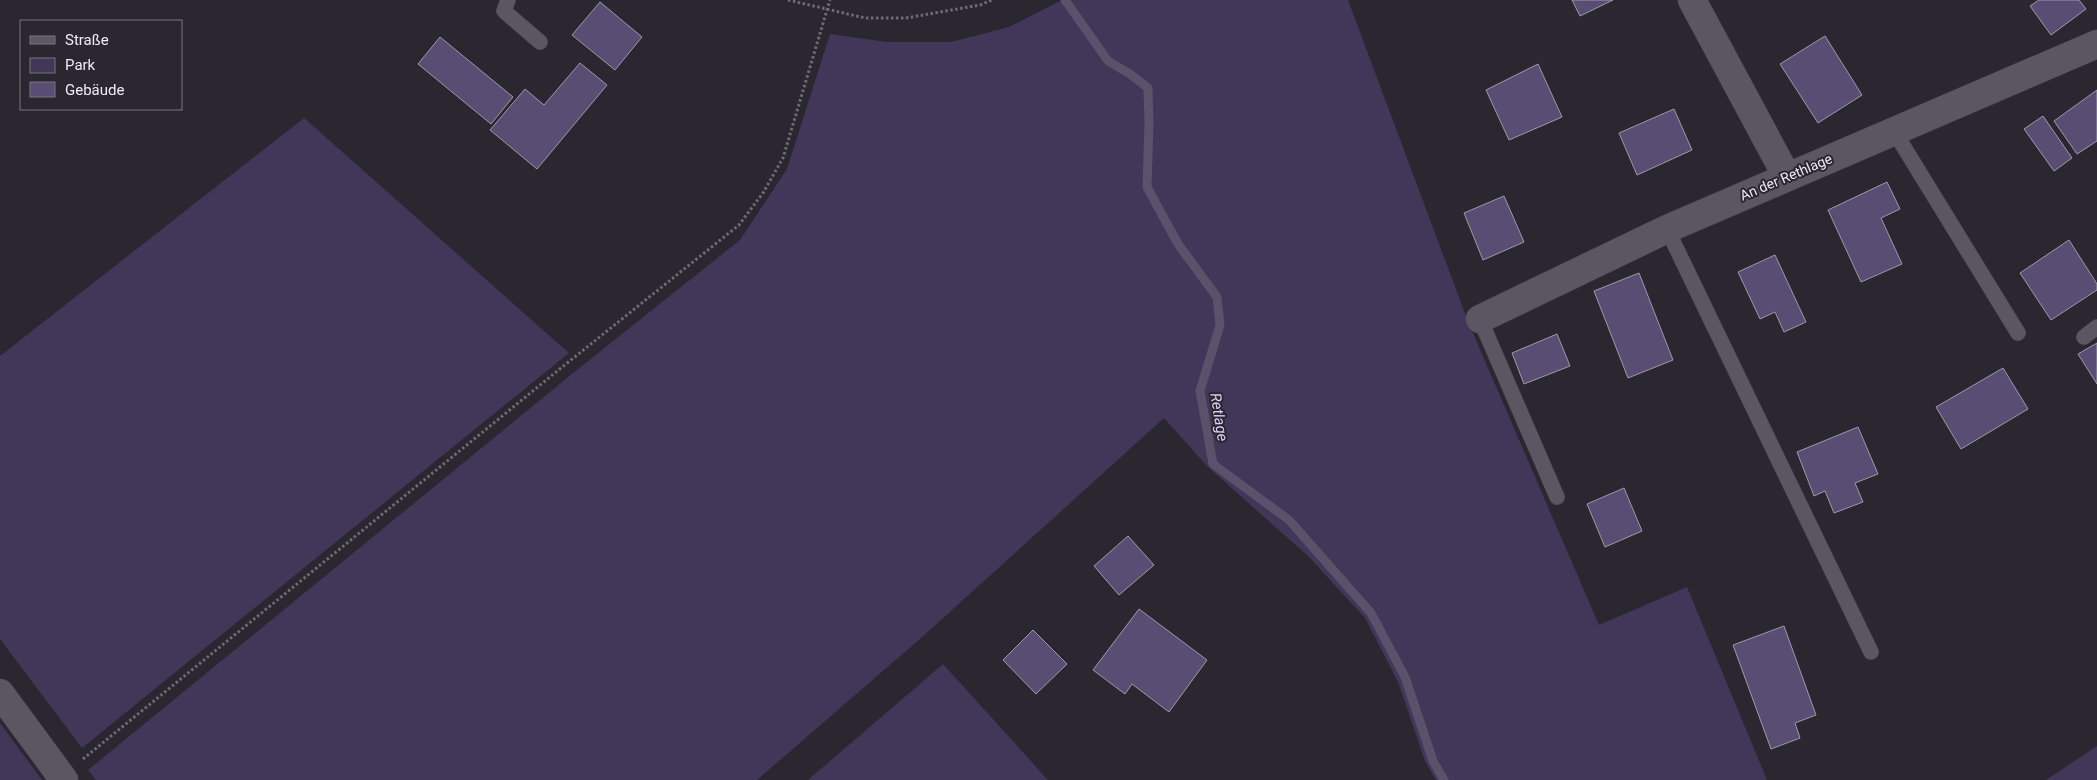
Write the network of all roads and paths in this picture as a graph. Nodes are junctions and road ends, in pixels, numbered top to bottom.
1 (508, 0) edge
2 (788, 0) edge
3 (830, 0) edge
4 (992, 0) edge
5 (1692, 0) edge
6 (828, 11) junction
7 (540, 42) dead end
8 (2097, 44) edge
9 (1894, 131) junction
10 (1788, 177) junction
11 (1666, 229) junction
12 (1480, 319) joint
13 (2097, 327) edge
14 (2018, 333) dead end
15 (2084, 337) dead end
16 (1557, 497) dead end
17 (1871, 652) dead end
18 (0, 693) edge
19 (63, 779) edge

1 - 7 lane
2 - 6 path
3 - 6 path
4 - 6 path
5 - 10 street
6 - 19 path
8 - 9 street, An der Rethlage
9 - 10 street, An der Rethlage
9 - 14 lane
10 - 11 street, An der Rethlage
11 - 12 street, An der Rethlage
11 - 17 lane
12 - 16 lane
13 - 15 lane
18 - 19 street

